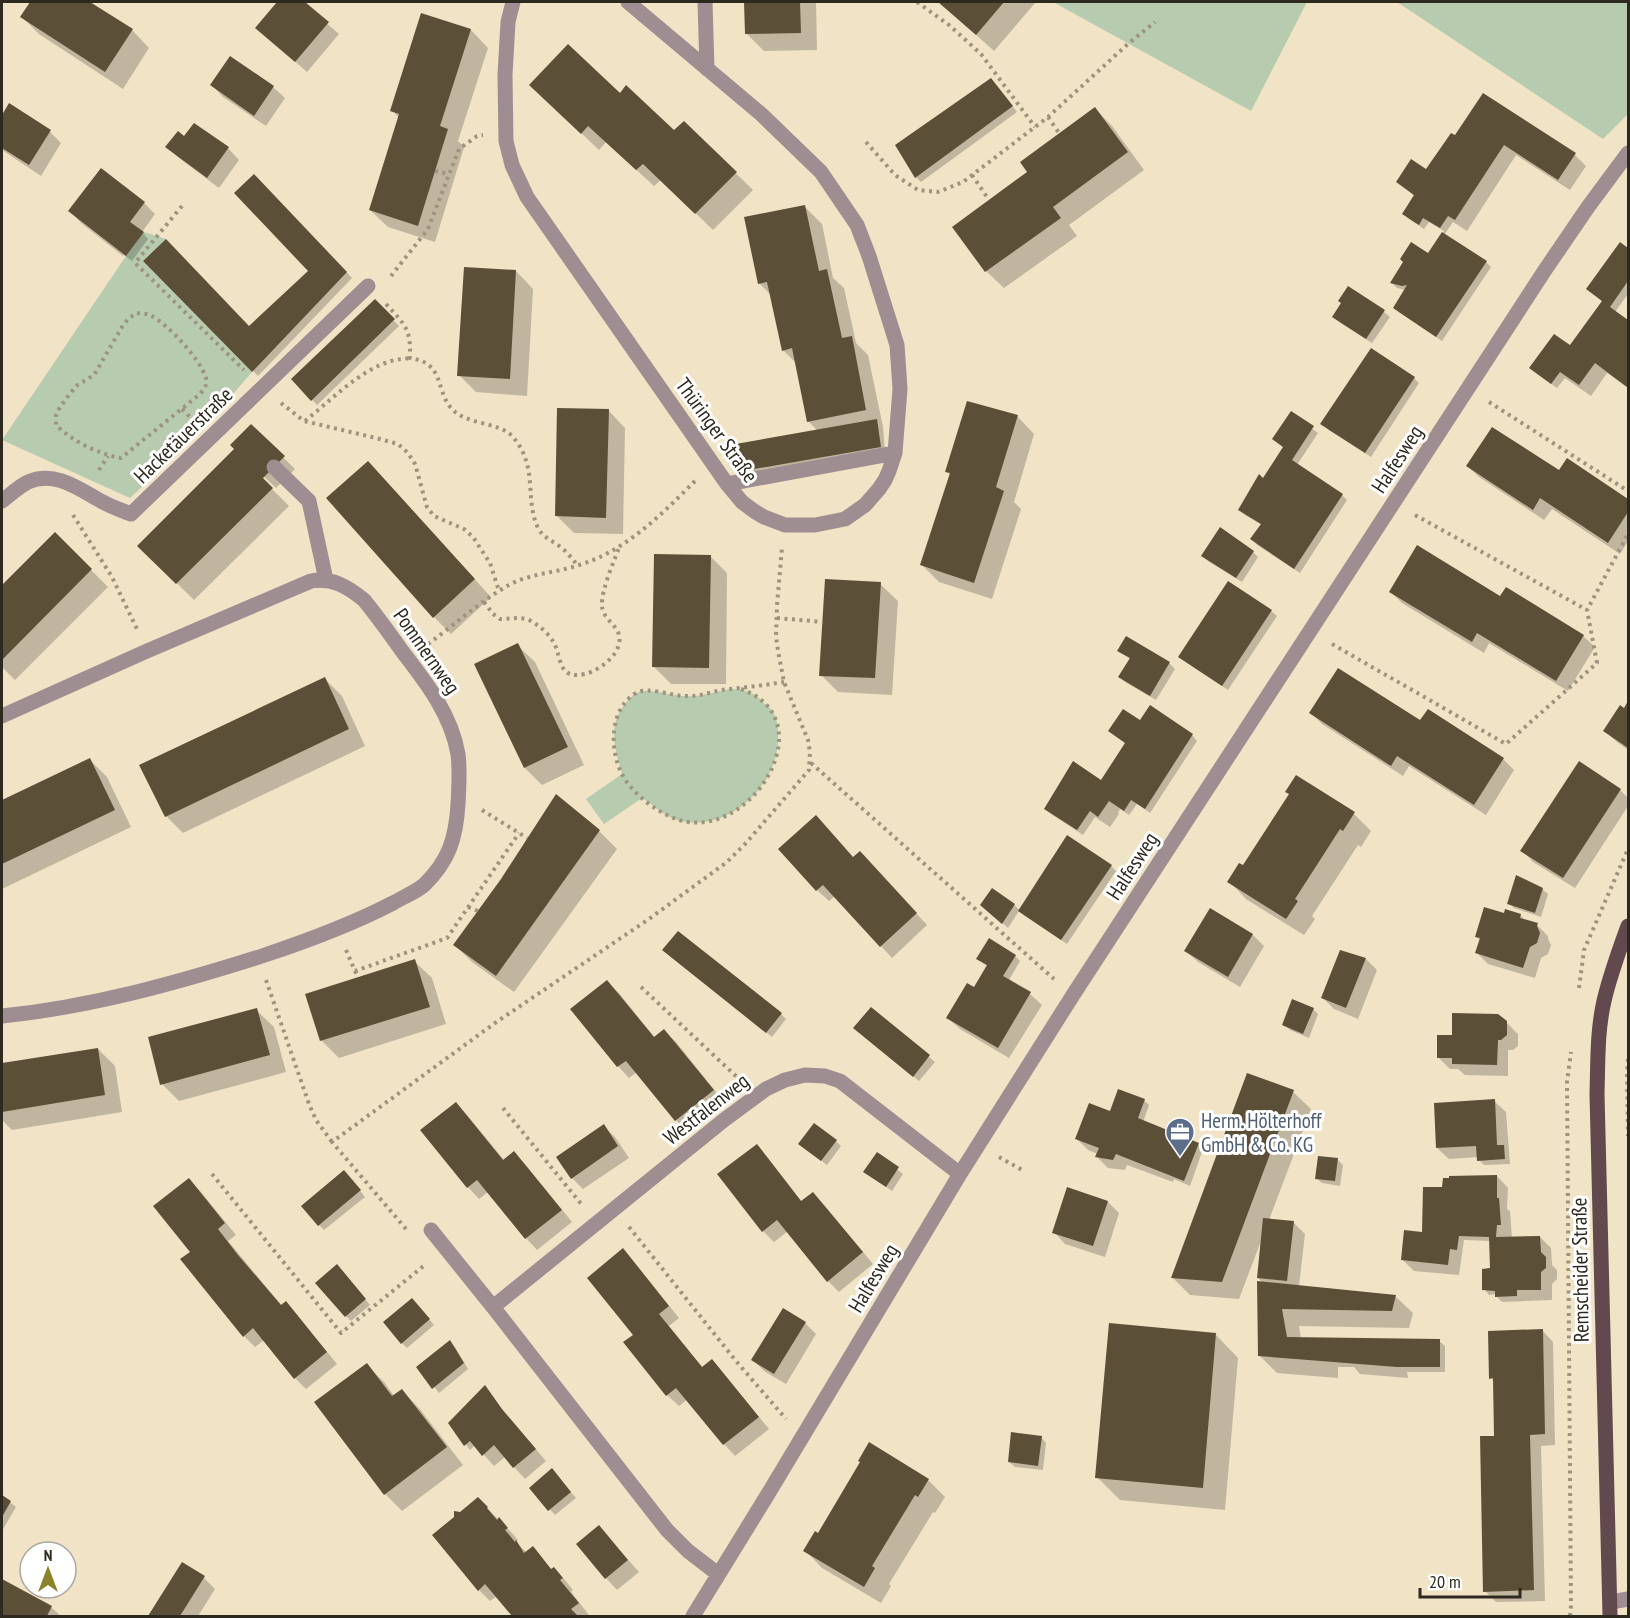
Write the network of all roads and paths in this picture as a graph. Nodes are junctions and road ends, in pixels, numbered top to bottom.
1 (513, 2) edge
2 (628, 2) edge
3 (705, 2) edge
4 (916, 2) edge
5 (1155, 22) dead end
6 (707, 69) junction
7 (1048, 117) junction
8 (1035, 127) junction
9 (506, 133) junction
10 (1059, 133) dead end
11 (866, 142) dead end
12 (1629, 153) edge
13 (435, 171) dead end
14 (449, 174) junction
15 (972, 175) junction
16 (988, 200) dead end
17 (182, 206) dead end
18 (368, 286) junction
19 (410, 358) junction
20 (249, 375) dead end
21 (261, 388) junction
22 (1468, 389) junction
23 (304, 421) junction
24 (895, 453) junction
25 (108, 456) joint
26 (713, 464) junction
27 (274, 467) dead end
28 (52, 479) junction
29 (727, 484) junction
30 (1629, 491) edge
31 (2, 501) edge
32 (1394, 503) junction
33 (1629, 534) edge
34 (619, 547) junction
35 (578, 566) junction
36 (779, 568) dead end
37 (326, 580) junction
38 (499, 591) junction
39 (484, 602) junction
40 (1587, 610) junction
41 (777, 618) junction
42 (823, 622) dead end
43 (1310, 631) junction
44 (147, 651) junction
45 (409, 659) junction
46 (784, 682) junction
47 (741, 689) junction
48 (2, 716) edge
49 (810, 762) junction
50 (459, 795) junction
51 (519, 833) junction
52 (527, 838) dead end
53 (468, 907) junction
54 (478, 911) dead end
55 (1629, 926) edge
56 (338, 929) junction
57 (355, 971) junction
58 (358, 977) dead end
59 (268, 986) dead end
60 (641, 987) dead end
61 (1073, 995) junction
62 (2, 1016) edge
63 (1629, 1059) edge
64 (751, 1099) junction
65 (503, 1108) dead end
66 (1629, 1136) edge
67 (332, 1142) junction
68 (212, 1174) dead end
69 (960, 1174) junction
70 (386, 1205) dead end
71 (614, 1209) junction
72 (597, 1222) junction
73 (431, 1230) dead end
74 (446, 1248) junction
75 (492, 1307) junction
76 (802, 1437) junction
77 (717, 1574) junction
78 (1629, 1599) edge
79 (1611, 1609) edge
80 (693, 1617) edge

1 - 9 street, Thüringer Straße
2 - 6 street, Thüringer Straße
3 - 6 street
4 - 8 path
5 - 7 path
6 - 24 street, Thüringer Straße
7 - 8 path
7 - 10 path
8 - 15 path
9 - 14 path
9 - 26 street, Thüringer Straße
11 - 15 path
12 - 22 street, Halfesweg
13 - 14 path
14 - 18 path
15 - 16 path
17 - 20 path
18 - 19 path
18 - 21 street, Hacketäuerstraße
19 - 23 path
19 - 35 path
21 - 23 path
21 - 28 street, Hacketäuerstraße
22 - 30 path
22 - 32 street, Halfesweg
23 - 38 path
24 - 29 street
24 - 29 street, Thüringer Straße
25 - 25 path
26 - 29 street, Thüringer Straße
26 - 34 path
27 - 37 street
28 - 31 street
28 - 44 path
32 - 40 path
32 - 43 street, Halfesweg
33 - 40 path
34 - 35 path
34 - 39 path
35 - 38 path
36 - 41 path
37 - 44 street
37 - 45 street, Pommernweg
38 - 39 path
39 - 45 path
40 - 43 path
41 - 42 path
41 - 46 path
43 - 61 street, Halfesweg
44 - 48 street
45 - 50 street, Pommernweg
46 - 47 path
46 - 49 path
47 - 47 path
49 - 61 path
49 - 67 path
50 - 51 path
50 - 56 street, Pommernweg
51 - 52 path
51 - 53 path
53 - 54 path
53 - 57 path
55 - 79 main road, Remscheider Straße
56 - 57 path
56 - 62 street, Pommernweg
57 - 58 path
59 - 67 path
60 - 64 path
61 - 69 street, Halfesweg
63 - 66 path
64 - 69 street, Westfalenweg
64 - 71 street, Westfalenweg
65 - 72 path
67 - 70 path
68 - 74 path
69 - 76 street, Halfesweg
71 - 72 street, Westfalenweg
71 - 76 path
72 - 75 street, Westfalenweg
73 - 74 street
74 - 75 street
75 - 77 street
76 - 77 street, Halfesweg
77 - 80 street, Halfesweg
78 - 79 street

